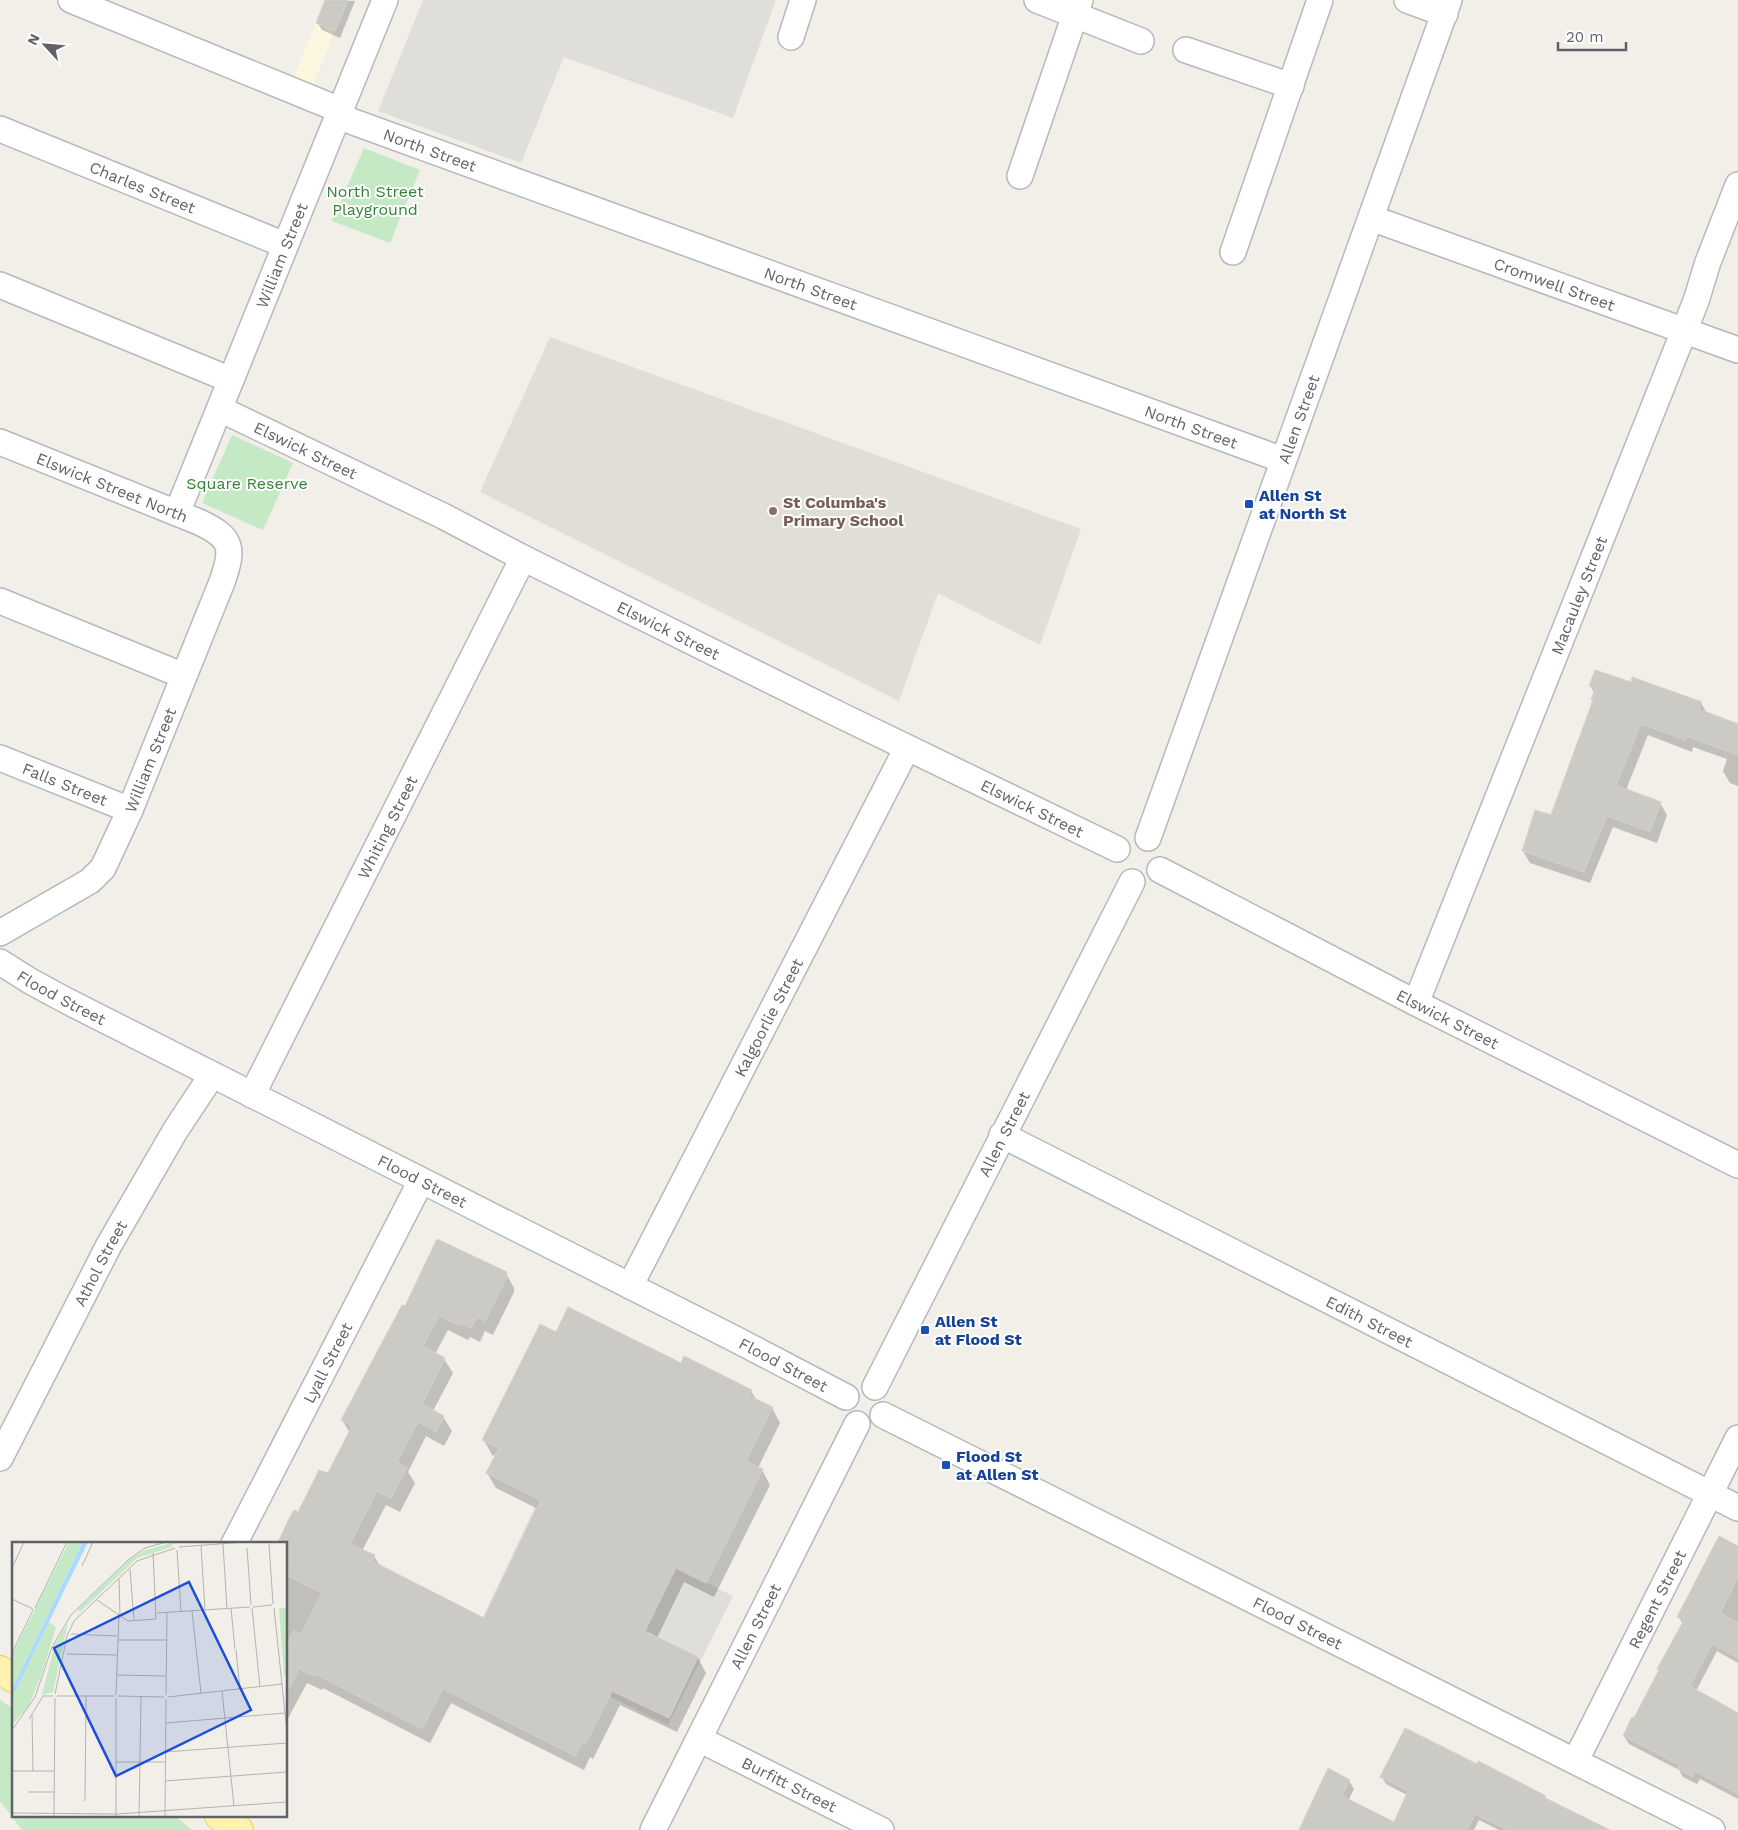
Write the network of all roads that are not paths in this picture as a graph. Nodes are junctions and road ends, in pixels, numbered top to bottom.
1 (71, 0) edge
2 (385, 0) edge
3 (803, 0) edge
4 (1037, 0) edge
5 (1320, 0) edge
6 (1407, 0) edge
7 (1078, 7) edge
8 (1447, 7) edge
9 (791, 37) dead end
10 (1141, 40) dead end
11 (1186, 50) dead end
12 (1291, 86) junction
13 (338, 113) junction
14 (0, 129) edge
15 (1020, 176) dead end
16 (1738, 185) edge
17 (1371, 218) junction
18 (285, 245) junction
19 (1233, 252) dead end
20 (0, 285) edge
21 (1684, 331) junction
22 (1738, 350) edge
23 (232, 380) junction
24 (220, 409) junction
25 (0, 442) edge
26 (1283, 460) junction
27 (177, 513) junction
28 (223, 536) joint
29 (523, 558) junction
30 (0, 601) edge
31 (184, 676) junction
32 (907, 748) junction
33 (0, 758) edge
34 (130, 810) junction
35 (1148, 838) junction
36 (1117, 849) junction
37 (1160, 870) junction
38 (1132, 882) junction
39 (2, 929) edge
40 (0, 962) edge
41 (1416, 1004) junction
42 (212, 1075) junction
43 (252, 1095) junction
44 (1002, 1135) junction
45 (1738, 1165) edge
46 (421, 1181) junction
47 (630, 1286) junction
48 (875, 1387) junction
49 (846, 1397) junction
50 (883, 1415) junction
51 (857, 1424) junction
52 (1738, 1438) edge
53 (0, 1458) edge
54 (1711, 1493) junction
55 (1738, 1508) edge
56 (235, 1542) edge
57 (0, 1670) edge
58 (12, 1679) edge
59 (699, 1739) junction
60 (1576, 1760) junction
61 (222, 1818) edge
62 (239, 1830) edge
63 (654, 1830) edge
64 (881, 1830) edge
65 (1712, 1830) edge

1 - 13 street, North Street
2 - 13 street, William Street
3 - 9 street
4 - 7 street
5 - 12 street
6 - 8 street
7 - 10 street
7 - 15 street
8 - 17 street, Allen Street
11 - 12 street
12 - 19 street
13 - 18 street, William Street
13 - 26 street, North Street
14 - 18 street, Charles Street
16 - 21 street, Macauley Street
17 - 21 street, Cromwell Street
17 - 26 street, Allen Street
18 - 23 street, William Street
20 - 23 street
21 - 22 street, Cromwell Street
21 - 41 street, Macauley Street
23 - 24 street, William Street
24 - 27 street, William Street
24 - 29 street, Elswick Street
25 - 27 street, Elswick Street North
26 - 35 street, Allen Street
27 - 28 street, Elswick Street North
28 - 31 street, William Street
29 - 32 street, Elswick Street
29 - 43 street, Whiting Street
30 - 31 street
31 - 34 street, William Street
32 - 36 street, Elswick Street
32 - 47 street, Kalgoorlie Street
33 - 34 street, Falls Street
34 - 39 street, William Street
35 - 36 street
35 - 37 street
36 - 38 street
37 - 38 street
37 - 41 street, Elswick Street
38 - 44 street, Allen Street
40 - 42 street, Flood Street
41 - 45 street, Elswick Street
42 - 43 street, Flood Street
42 - 53 street, Athol Street
43 - 46 street, Flood Street
44 - 48 street, Allen Street
44 - 54 street, Edith Street
46 - 47 street, Flood Street
46 - 56 street, Lyall Street
47 - 49 street, Flood Street
48 - 49 street
48 - 50 street
49 - 51 street
50 - 51 street
50 - 60 street, Flood Street
51 - 59 street, Allen Street
52 - 54 street, Regent Street
54 - 55 street, Edith Street
54 - 60 street, Regent Street
57 - 58 main road
59 - 63 street, Allen Street
59 - 64 street, Burfitt Street
60 - 65 street, Flood Street
61 - 62 main road

